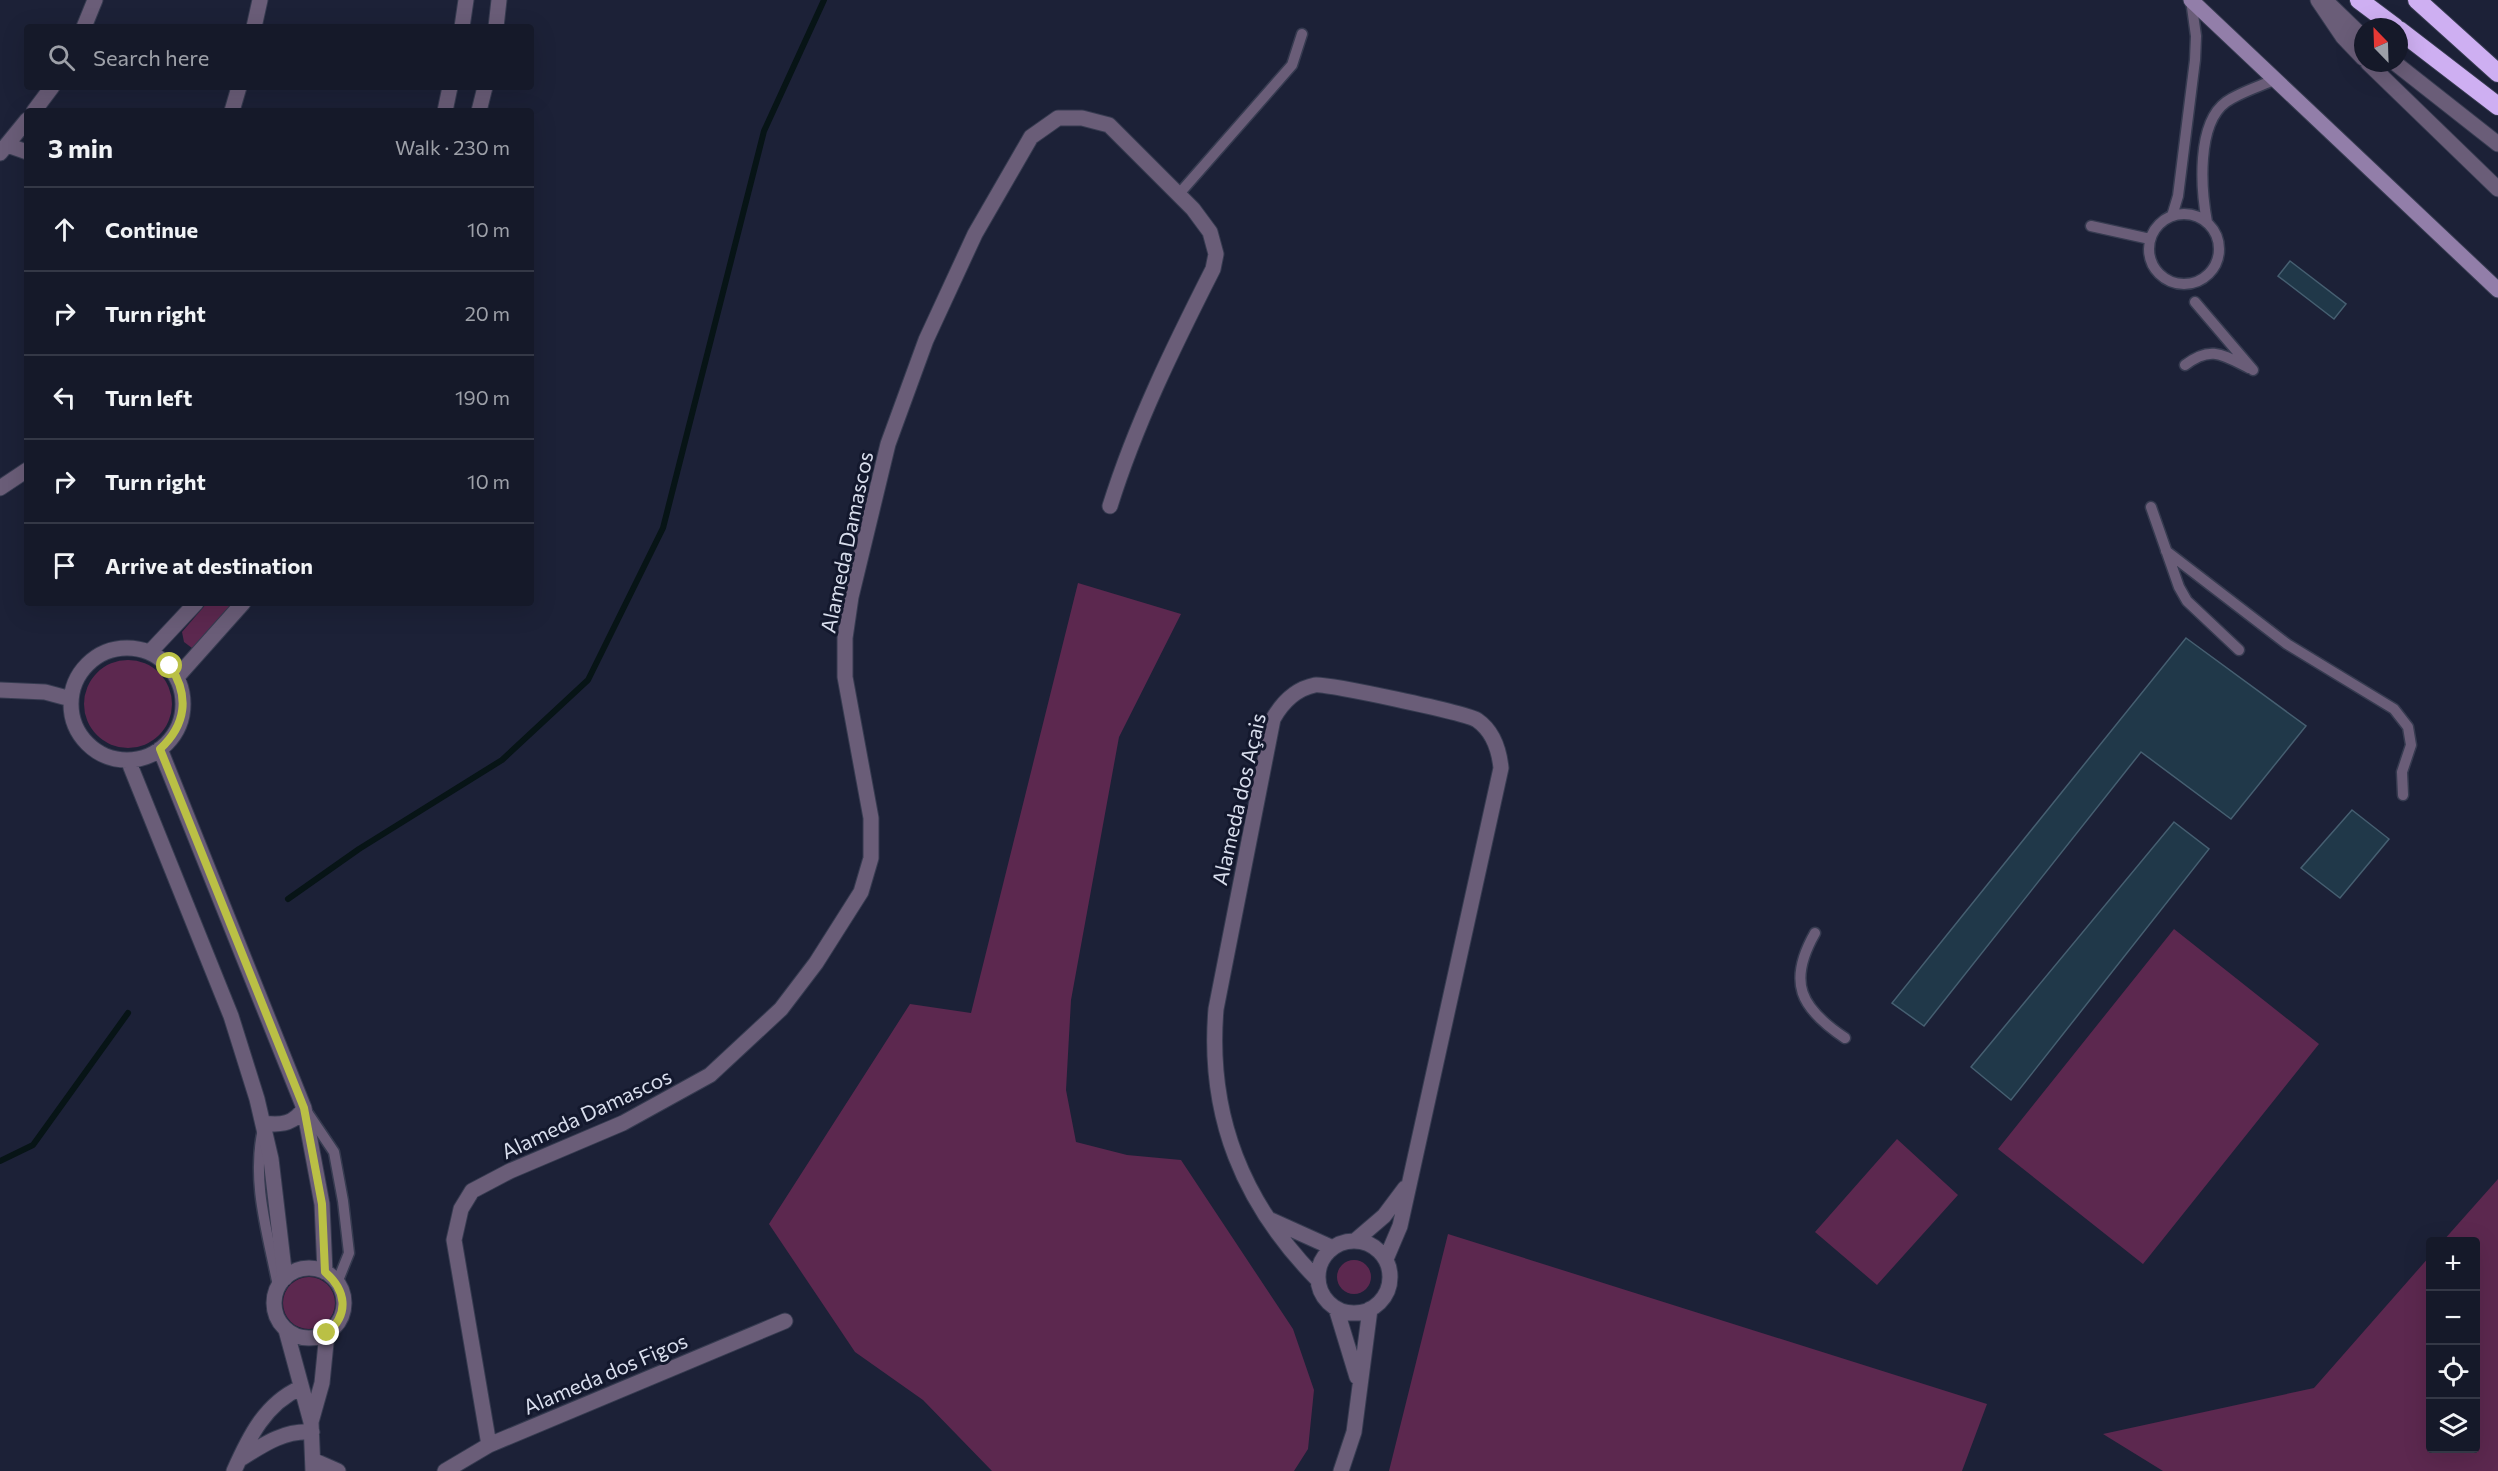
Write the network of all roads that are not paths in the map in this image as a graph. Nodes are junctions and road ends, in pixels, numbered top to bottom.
1 (95, 0) edge
2 (260, 0) edge
3 (466, 0) edge
4 (499, 0) edge
5 (2191, 0) edge
6 (2318, 0) edge
7 (2326, 0) edge
8 (2360, 0) edge
9 (2417, 0) edge
10 (2383, 18) edge
11 (85, 24) edge
12 (255, 24) edge
13 (462, 24) edge
14 (496, 24) edge
15 (2354, 28) edge
16 (1302, 34) dead end
17 (2408, 37) edge
18 (2354, 49) edge
19 (2377, 72) edge
20 (2406, 72) edge
21 (2498, 73) edge
22 (2276, 79) junction
23 (50, 90) edge
24 (238, 90) edge
25 (449, 90) edge
26 (484, 90) edge
27 (2498, 106) edge
28 (36, 108) edge
29 (233, 108) edge
30 (446, 108) edge
31 (480, 108) edge
32 (24, 124) edge
33 (2498, 144) edge
34 (3, 149) edge
35 (24, 152) edge
36 (2498, 189) edge
37 (1178, 195) junction
38 (2172, 216) junction
39 (2207, 222) junction
40 (2091, 226) dead end
41 (2150, 239) junction
42 (2498, 290) edge
43 (2195, 302) dead end
44 (2185, 365) dead end
45 (24, 472) edge
46 (0, 488) edge
47 (1110, 506) dead end
48 (2151, 507) dead end
49 (2166, 551) junction
50 (193, 606) edge
51 (240, 606) edge
52 (2239, 650) dead end
53 (150, 652) junction
54 (177, 677) junction
55 (2, 687) edge
56 (71, 699) junction
57 (160, 749) junction
58 (128, 760) junction
59 (2403, 795) dead end
60 (1815, 933) dead end
61 (1845, 1038) dead end
62 (304, 1108) junction
63 (264, 1123) junction
64 (1407, 1185) junction
65 (1269, 1219) junction
66 (1356, 1240) junction
67 (1333, 1248) junction
68 (1386, 1259) junction
69 (325, 1272) junction
70 (1318, 1280) junction
71 (281, 1282) junction
72 (337, 1283) junction
73 (1336, 1308) junction
74 (1370, 1309) junction
75 (785, 1321) dead end
76 (286, 1330) junction
77 (327, 1333) junction
78 (1359, 1383) junction
79 (300, 1388) junction
80 (311, 1427) junction
81 (489, 1445) junction
82 (236, 1465) edge
83 (313, 1465) edge
84 (1340, 1470) edge
85 (338, 1471) edge
86 (445, 1471) edge

1 - 11 street
2 - 12 street
3 - 13 street
4 - 14 street
5 - 22 main road
5 - 38 lane
6 - 18 street
7 - 15 street
8 - 10 highway
9 - 21 highway
16 - 37 lane
17 - 27 highway
19 - 36 street
20 - 33 street
22 - 39 lane
22 - 42 main road
23 - 28 street
24 - 29 street
25 - 30 street
26 - 31 street
32 - 34 street
34 - 35 street
37 - 47 street, Alameda Damascos
37 - 81 street, Alameda Damascos
38 - 39 lane
38 - 41 lane
39 - 41 lane
40 - 41 lane
43 - 44 lane
45 - 46 street
48 - 49 lane
49 - 52 lane
49 - 59 lane
50 - 53 street
51 - 54 street
53 - 54 street
53 - 56 street
54 - 57 street
55 - 56 street
56 - 58 street
57 - 58 street
57 - 62 street
58 - 63 street
60 - 61 lane
62 - 63 street
62 - 69 street
62 - 72 lane
63 - 71 street
64 - 65 street, Alameda dos Açais
64 - 66 street
64 - 68 street, Alameda dos Açais
65 - 67 street
65 - 70 street, Alameda dos Açais
66 - 67 street
66 - 68 street
67 - 70 street
68 - 74 street
69 - 71 street
69 - 72 street
70 - 73 street
71 - 76 street
72 - 77 street
73 - 74 street
73 - 78 street
74 - 78 street
75 - 81 street, Alameda dos Figos
76 - 77 street
76 - 79 street
77 - 80 street
78 - 84 street
79 - 80 street
79 - 82 street
80 - 82 street
80 - 83 street
81 - 86 street, Alameda dos Figos
83 - 85 street

